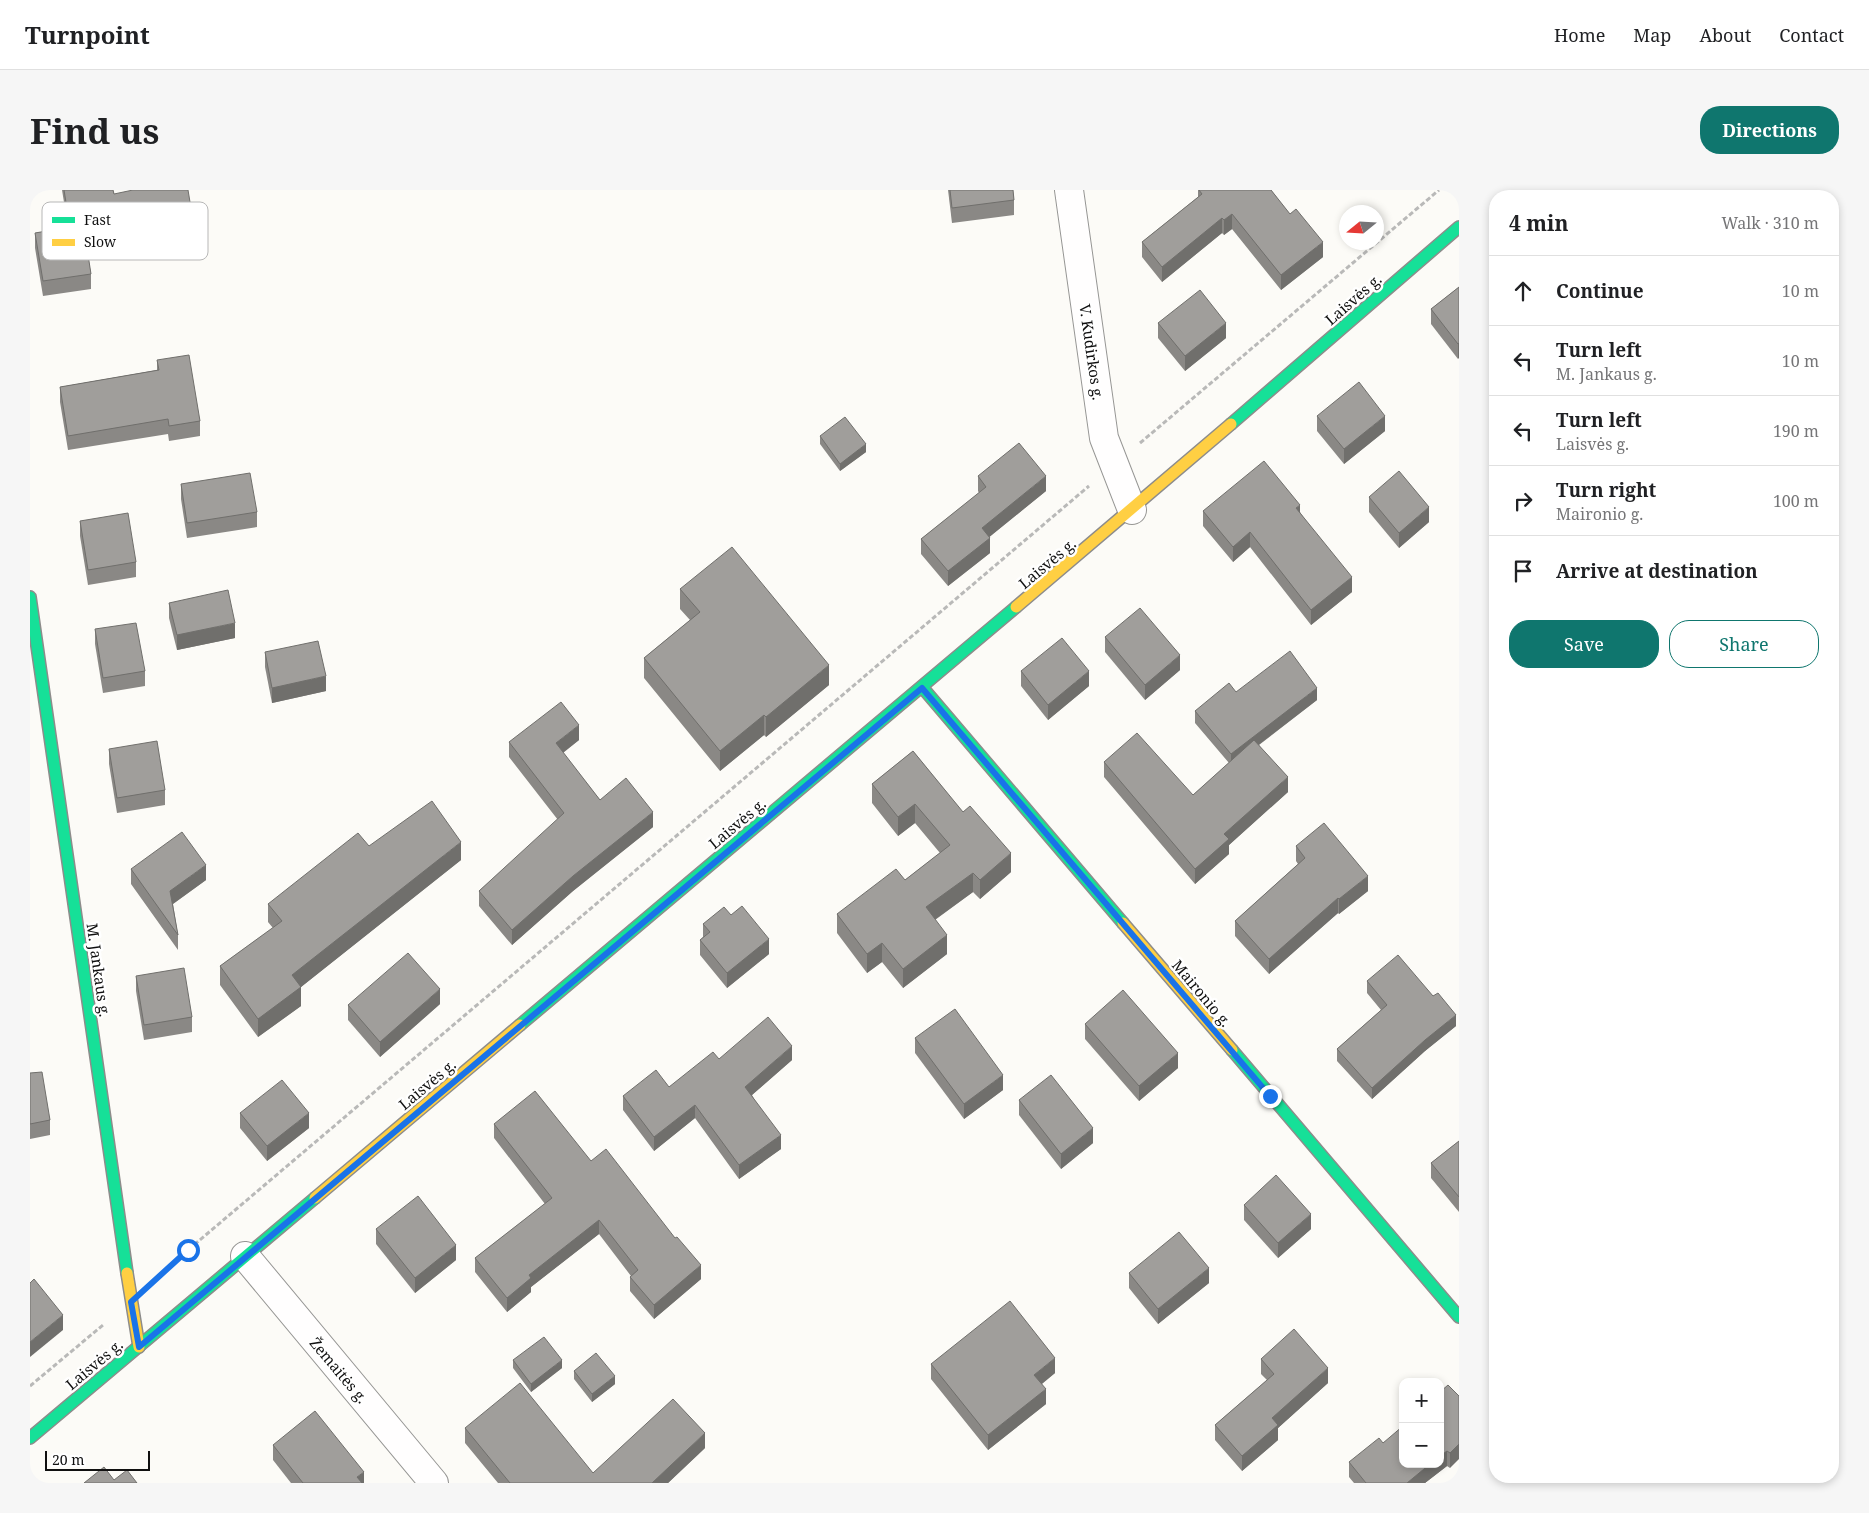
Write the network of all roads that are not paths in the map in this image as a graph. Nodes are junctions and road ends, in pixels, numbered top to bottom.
1 (1069, 190) edge
2 (1459, 227) edge
3 (1132, 510) junction
4 (30, 597) edge
5 (922, 688) junction
6 (245, 1256) junction
7 (1459, 1317) edge
8 (139, 1347) junction
9 (30, 1438) edge
10 (434, 1483) edge

1 - 3 street, V. Kudirkos g.
2 - 3 main road, Laisvės g.
3 - 5 main road, Laisvės g.
4 - 8 main road, M. Jankaus g.
5 - 6 main road, Laisvės g.
5 - 7 main road, Maironio g.
6 - 8 main road, Laisvės g.
6 - 10 street, Žemaitės g.
8 - 9 main road, Laisvės g.

